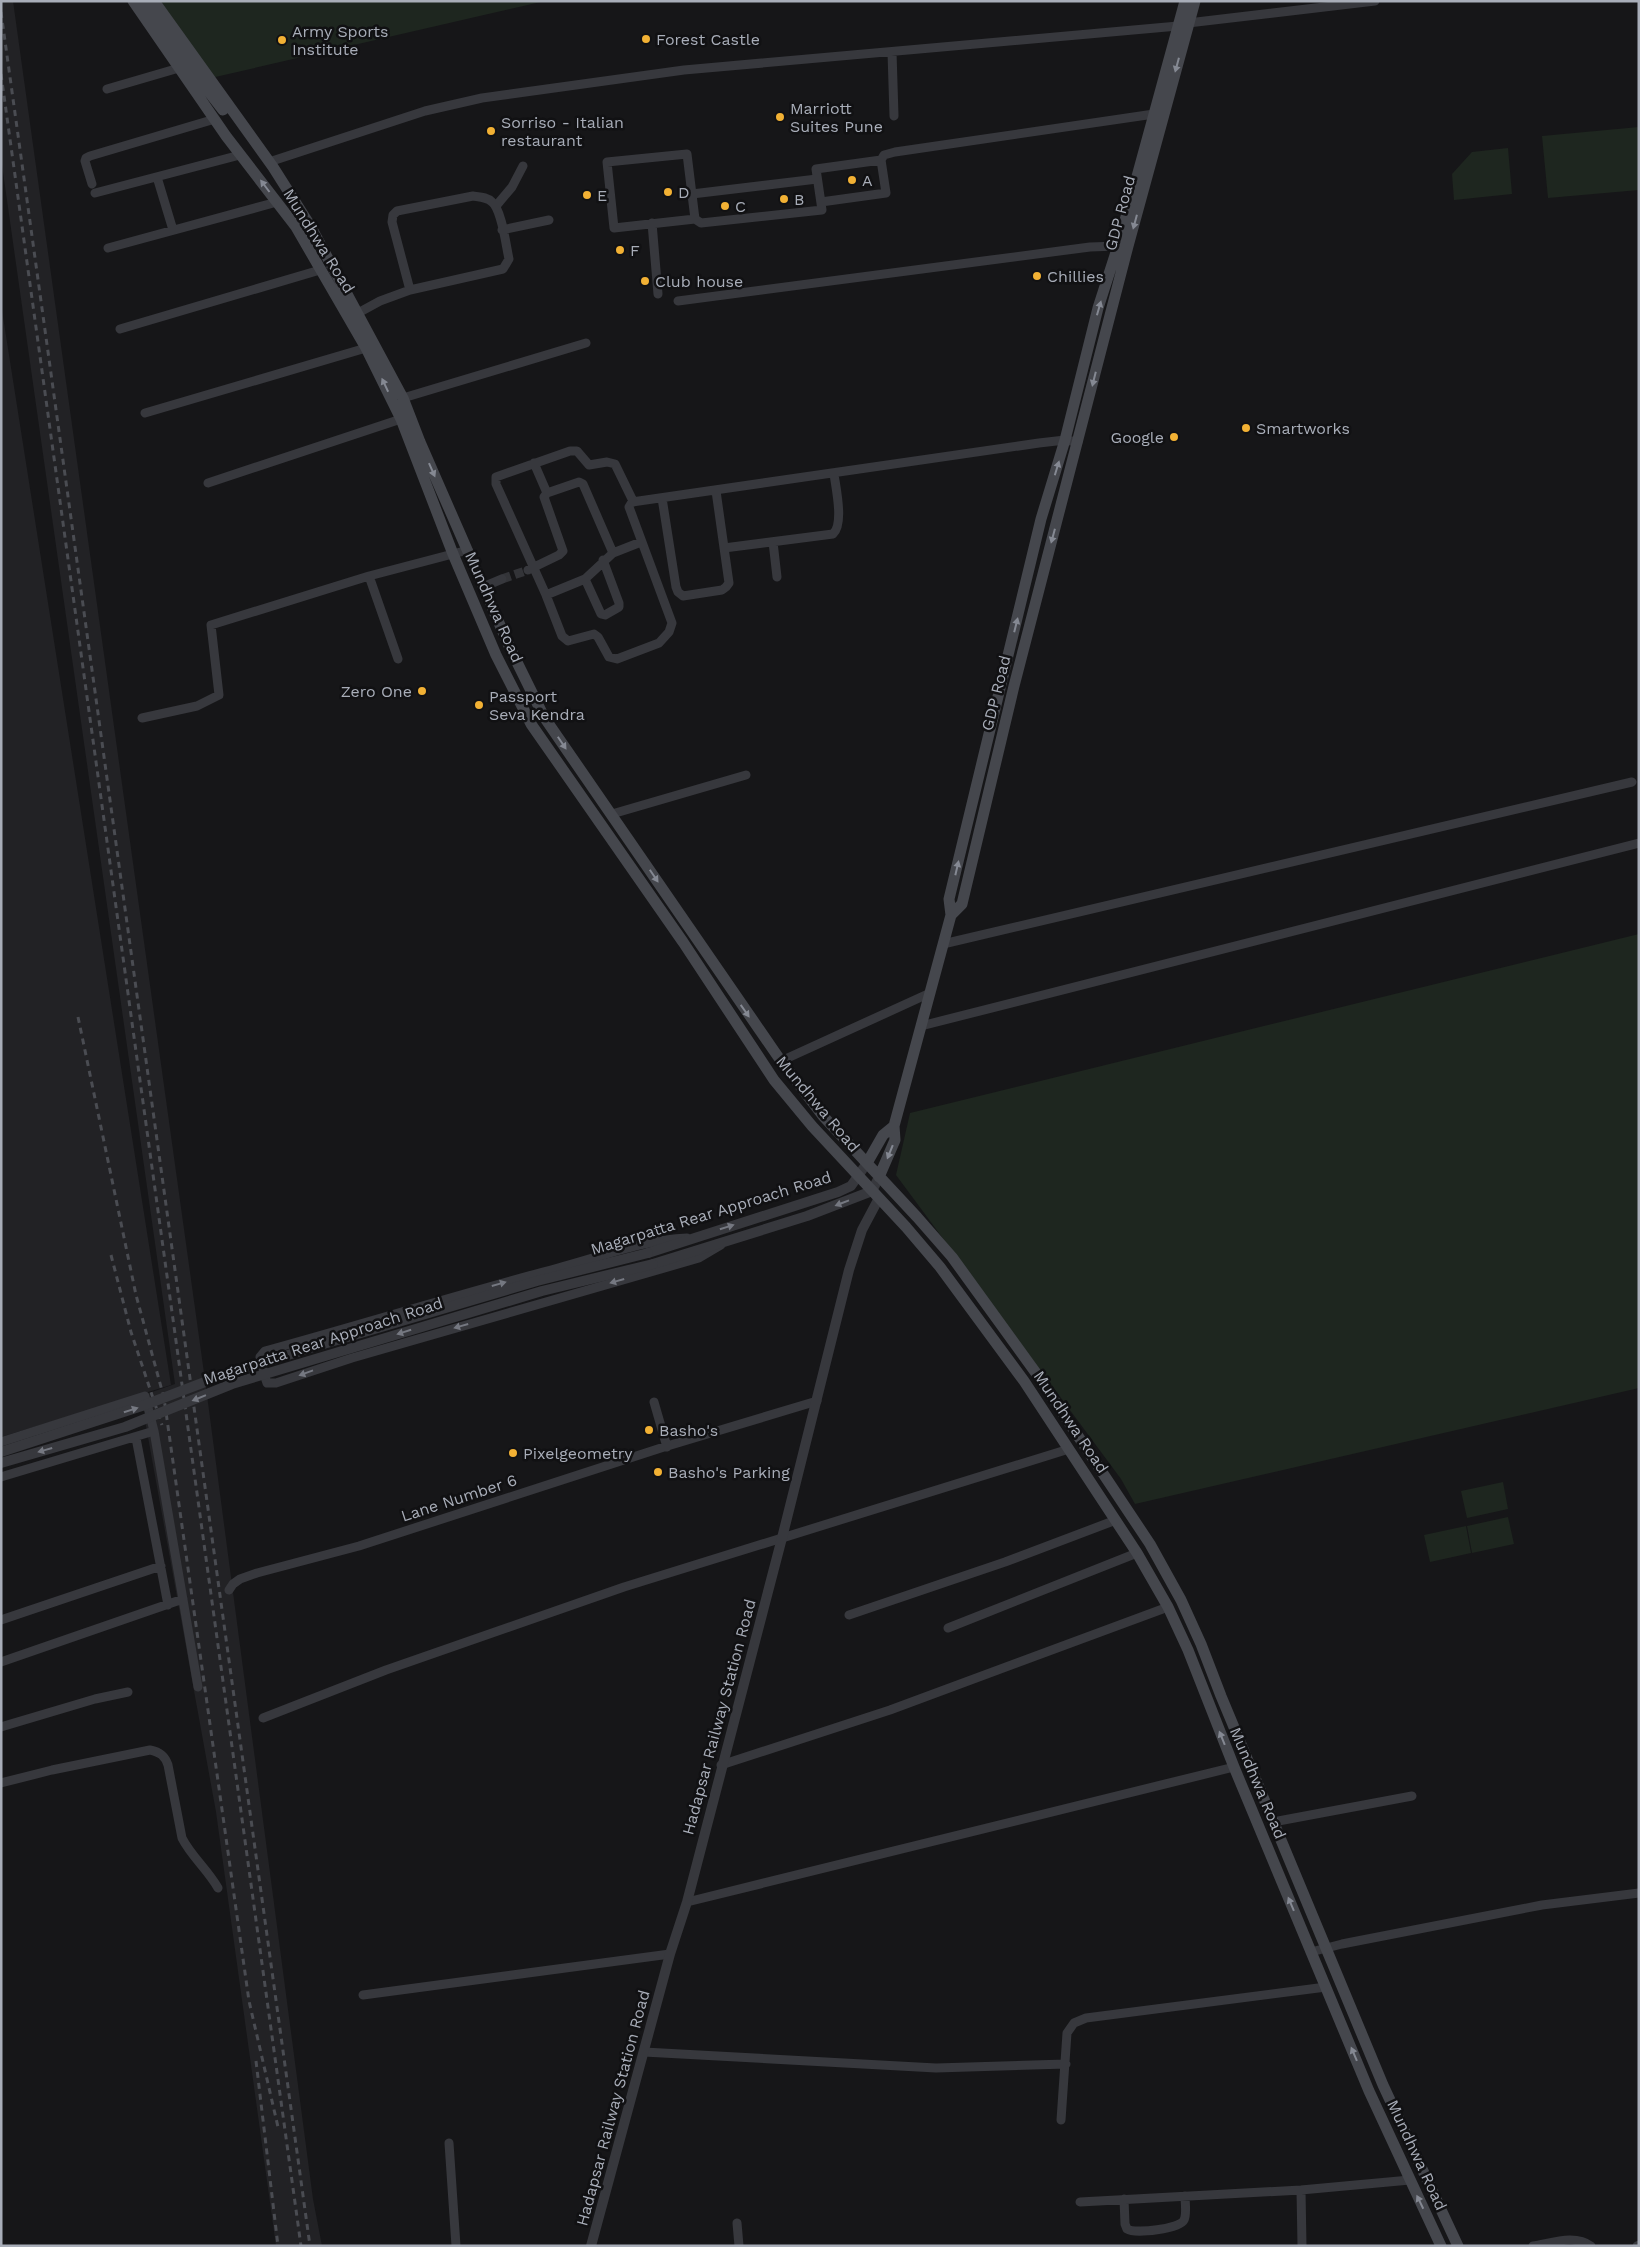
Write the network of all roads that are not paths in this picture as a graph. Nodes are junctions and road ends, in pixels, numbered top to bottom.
1 (133, 1) edge
2 (138, 1) edge
3 (144, 1) edge
4 (154, 1) edge
5 (1185, 1) edge
6 (1195, 1) edge
7 (1375, 1) edge
8 (1183, 24) junction
9 (892, 52) junction
10 (179, 68) junction
11 (107, 89) dead end
12 (217, 113) junction
13 (1154, 114) junction
14 (894, 116) dead end
15 (256, 144) junction
16 (240, 155) junction
17 (881, 160) junction
18 (269, 162) junction
19 (248, 165) junction
20 (523, 166) dead end
21 (157, 177) junction
22 (817, 179) junction
23 (92, 184) dead end
24 (95, 193) dead end
25 (692, 194) junction
26 (277, 202) junction
27 (821, 202) junction
28 (496, 206) junction
29 (695, 219) junction
30 (549, 220) dead end
31 (652, 223) junction
32 (173, 230) junction
33 (502, 230) junction
34 (1118, 246) junction
35 (108, 248) dead end
36 (320, 270) junction
37 (410, 290) junction
38 (658, 294) dead end
39 (678, 301) dead end
40 (358, 313) junction
41 (120, 329) dead end
42 (586, 344) dead end
43 (366, 348) junction
44 (403, 398) junction
45 (145, 413) dead end
46 (400, 419) junction
47 (1065, 440) junction
48 (1078, 442) junction
49 (534, 463) junction
50 (834, 474) junction
51 (208, 483) dead end
52 (716, 492) junction
53 (547, 493) junction
54 (662, 498) junction
55 (633, 501) junction
56 (641, 542) junction
57 (773, 542) junction
58 (724, 548) junction
59 (468, 550) junction
60 (453, 554) junction
61 (613, 554) junction
62 (603, 560) junction
63 (531, 568) junction
64 (369, 576) junction
65 (777, 577) dead end
66 (585, 579) junction
67 (502, 580) tunnel mouth
68 (483, 586) junction
69 (546, 595) junction
70 (398, 659) dead end
71 (544, 717) junction
72 (142, 718) dead end
73 (531, 724) junction
74 (746, 775) dead end
75 (1632, 782) dead end
76 (612, 814) junction
77 (1639, 843) edge
78 (951, 915) junction
79 (943, 944) junction
80 (726, 983) junction
81 (714, 992) junction
82 (930, 993) junction
83 (921, 1026) junction
84 (781, 1061) junction
85 (894, 1126) junction
86 (867, 1163) junction
87 (880, 1176) junction
88 (859, 1177) junction
89 (876, 1195) junction
90 (695, 1238) junction
91 (728, 1240) junction
92 (817, 1400) junction
93 (654, 1402) dead end
94 (154, 1431) junction
95 (136, 1438) junction
96 (1, 1442) edge
97 (667, 1447) junction
98 (1069, 1450) junction
99 (1, 1452) edge
100 (1, 1463) edge
101 (1, 1477) edge
102 (1116, 1520) junction
103 (1144, 1535) junction
104 (782, 1538) junction
105 (1134, 1548) junction
106 (161, 1566) junction
107 (229, 1590) dead end
108 (183, 1599) junction
109 (168, 1604) junction
110 (1168, 1607) junction
111 (849, 1615) dead end
112 (1, 1620) edge
113 (948, 1628) dead end
114 (1, 1662) edge
115 (198, 1687) dead end
116 (128, 1692) dead end
117 (263, 1718) dead end
118 (1, 1727) edge
119 (721, 1766) junction
120 (1234, 1767) junction
121 (1, 1783) edge
122 (1412, 1796) dead end
123 (1274, 1822) junction
124 (218, 1888) dead end
125 (1639, 1893) edge
126 (686, 1902) junction
127 (1326, 1948) junction
128 (1311, 1952) junction
129 (670, 1954) junction
130 (1326, 1987) junction
131 (364, 1996) dead end
132 (644, 2052) junction
133 (1066, 2064) junction
134 (1061, 2120) dead end
135 (448, 2143) dead end
136 (1410, 2180) junction
137 (1301, 2190) junction
138 (1185, 2196) junction
139 (1124, 2200) junction
140 (1080, 2202) dead end
141 (737, 2223) dead end
142 (456, 2246) edge
143 (591, 2246) edge
144 (739, 2246) edge
145 (1302, 2246) edge
146 (1442, 2246) edge
147 (1458, 2246) edge
148 (1533, 2246) edge
149 (1591, 2246) edge

1 - 10 main road, Mundhwa Road
2 - 12 main road
3 - 12 main road
4 - 15 main road, Mundhwa Road
5 - 8 main road
6 - 8 main road, GDP Road
7 - 8 street
8 - 9 street
8 - 13 main road, GDP Road
8 -> 48 main road, GDP Road
9 - 14 street
9 - 18 street
10 - 11 street
10 - 12 main road, Mundhwa Road
12 - 15 main road
12 - 16 main road, Mundhwa Road
12 - 19 main road
12 - 23 street
13 - 17 street
13 - 34 main road, GDP Road
15 - 18 main road, Mundhwa Road
16 - 19 main road, Mundhwa Road
16 - 21 street
17 - 22 street
17 - 27 street
18 - 40 main road, Mundhwa Road
26 -> 19 main road, Mundhwa Road
20 - 28 street
21 - 24 street
21 - 32 street
22 - 25 street
22 - 27 street
25 - 29 street
25 - 31 street
26 - 32 street
26 - 36 main road, Mundhwa Road
27 - 29 street
28 - 33 street
28 - 37 street
29 - 31 street
30 - 33 street
31 - 38 street
32 - 35 street
33 - 37 street
34 - 39 street
47 -> 34 main road, GDP Road
36 - 41 street
36 - 43 main road, Mundhwa Road
37 - 40 street
40 - 44 main road, Mundhwa Road
42 - 44 street
43 - 45 street
46 -> 43 main road, Mundhwa Road
44 -> 59 main road, Mundhwa Road
46 - 51 street
46 - 60 main road, Mundhwa Road
47 - 48 street
47 - 50 street
78 -> 47 main road, GDP Road
48 -> 78 main road, GDP Road
49 - 53 street
49 - 55 street
49 - 63 street
50 - 52 street
50 - 57 street
52 - 54 street
52 - 58 street
53 - 61 street
53 - 63 street
54 - 55 street
54 - 58 street
55 - 56 street
56 - 61 street
56 - 69 street
57 - 58 street
57 - 65 street
59 - 60 street
59 - 68 main road, Mundhwa Road
60 - 64 street
60 - 73 main road, Mundhwa Road
61 - 62 street
62 - 66 street
62 - 66 street
63 - 69 street
64 - 70 street
64 - 72 street
66 - 69 street
67 - 68 street
68 - 71 main road, Mundhwa Road
71 - 73 main road
71 -> 76 main road, Mundhwa Road
73 - 81 main road, Mundhwa Road
74 - 76 street
75 - 79 street
76 -> 80 main road, Mundhwa Road
77 - 83 street
78 - 79 main road
79 - 82 main road
80 - 81 main road
80 -> 84 main road, Mundhwa Road
81 - 88 main road, Mundhwa Road
82 - 83 main road
82 - 84 street
83 - 85 main road
84 - 86 main road, Mundhwa Road
85 - 86 main road, Magarpatta Rear Approach Road
85 -> 87 main road
86 - 87 main road, Mundhwa Road
86 - 88 street, Magarpatta Rear Approach Road
87 - 89 street
87 - 103 main road, Mundhwa Road
88 - 89 main road, Mundhwa Road
90 -> 88 street, Magarpatta Rear Approach Road
89 -> 91 street, Magarpatta Rear Approach Road
89 - 92 street, Hadapsar Railway Station Road
89 - 98 main road, Mundhwa Road
91 -> 90 street
99 -> 90 street, Magarpatta Rear Approach Road, bridge
91 -> 100 street, Magarpatta Rear Approach Road, bridge
92 - 97 street, Lane Number 6
92 - 104 street, Hadapsar Railway Station Road
93 - 97 street
94 - 95 street
94 - 96 street
94 - 108 street
95 - 101 street
95 - 106 street
97 - 107 street, Lane Number 6
98 - 102 main road, Mundhwa Road
98 - 104 street
102 - 105 main road, Mundhwa Road
102 - 111 street
103 - 105 main road
103 - 123 main road, Mundhwa Road
104 - 117 street
104 - 119 street, Hadapsar Railway Station Road
105 - 110 main road, Mundhwa Road
105 - 113 street
106 - 109 street
106 - 112 street
108 - 109 street
108 - 115 street
109 - 114 street
110 - 119 street
120 -> 110 main road, Mundhwa Road
116 - 118 street
119 - 126 street, Hadapsar Railway Station Road
120 - 126 street
128 -> 120 main road, Mundhwa Road
121 - 124 street
122 - 123 street
123 - 127 main road, Mundhwa Road
125 - 127 street
126 - 129 street, Hadapsar Railway Station Road
127 - 128 street
127 - 147 main road, Mundhwa Road
128 - 130 main road, Mundhwa Road
129 - 131 street
129 - 132 street, Hadapsar Railway Station Road
130 - 133 street
136 -> 130 main road, Mundhwa Road
132 - 133 street
132 - 143 street, Hadapsar Railway Station Road
133 - 134 street
135 - 142 street
136 - 137 street
146 -> 136 main road, Mundhwa Road
137 - 138 street
137 - 145 street
138 - 139 street
138 - 139 street
139 - 140 street
141 - 144 street
148 - 149 street

